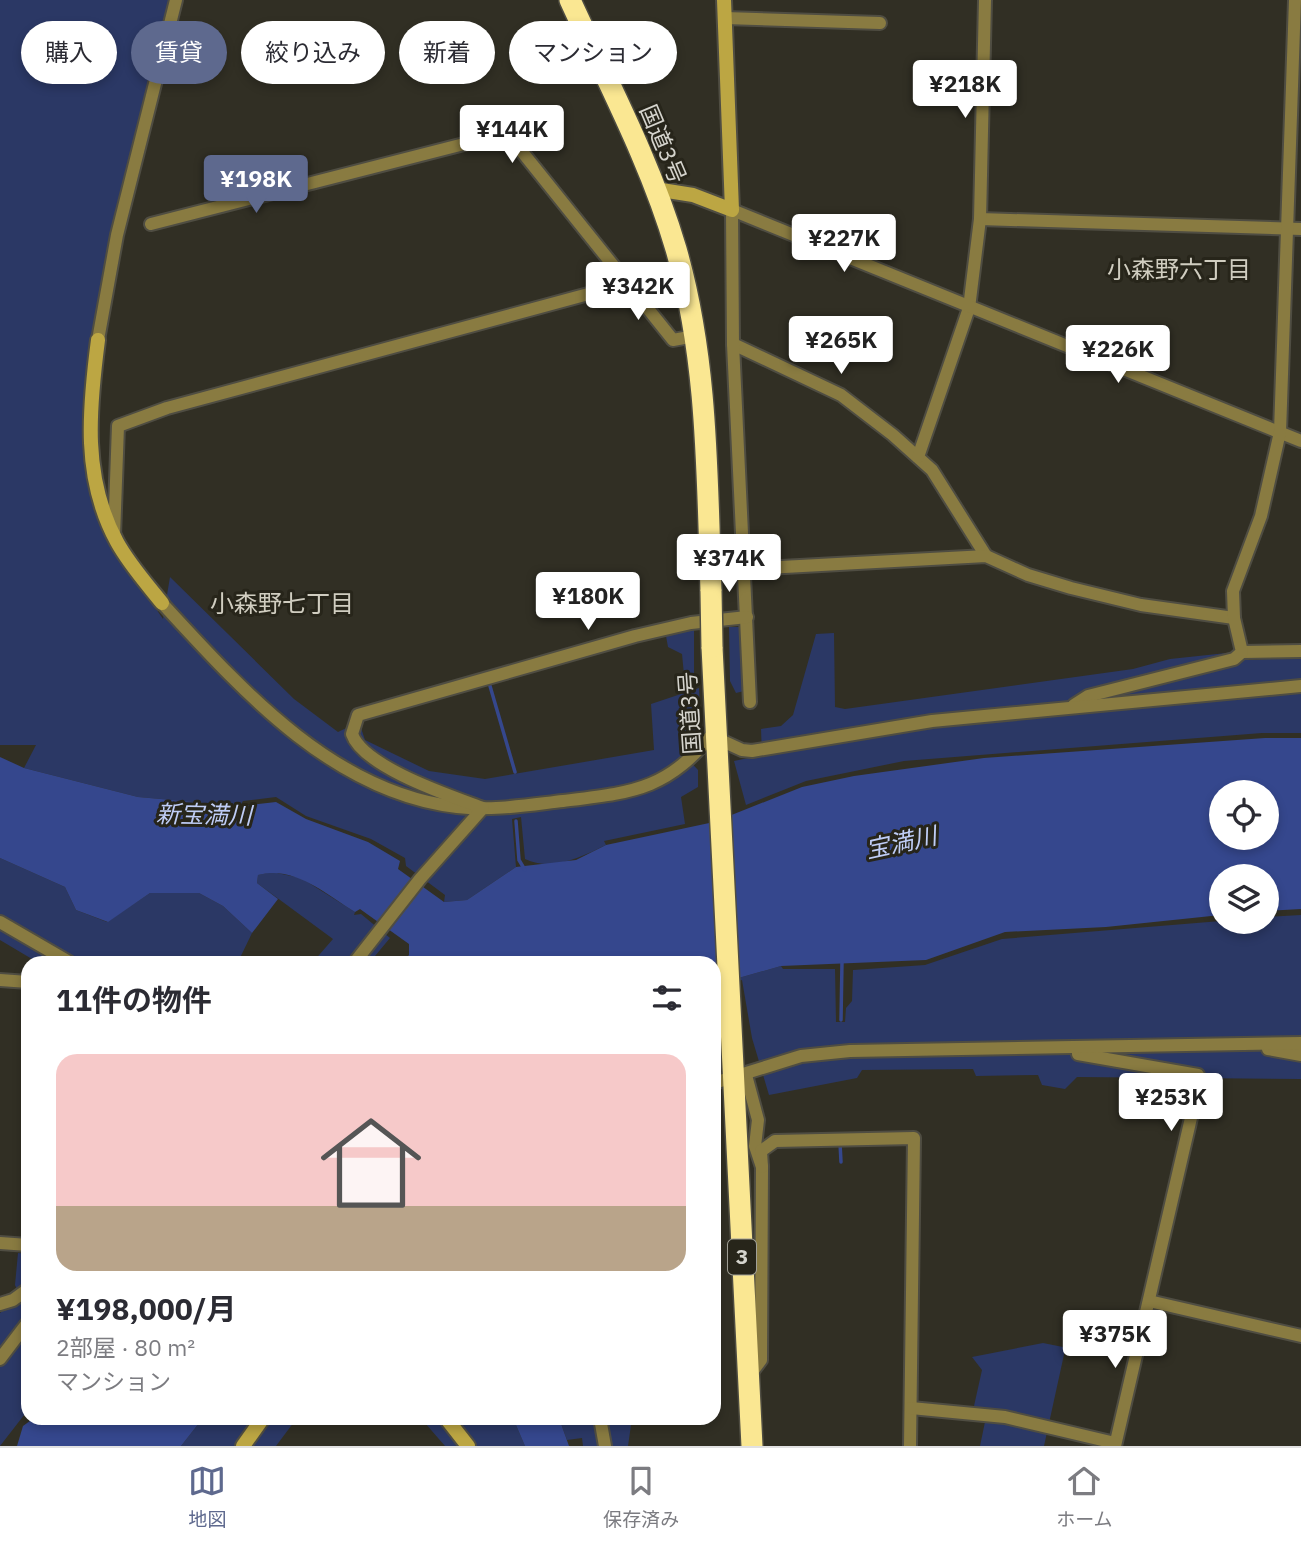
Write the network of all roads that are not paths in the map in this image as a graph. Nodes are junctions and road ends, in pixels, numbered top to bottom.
1 (176, 0) edge
2 (570, 0) edge
3 (724, 0) edge
4 (985, 0) edge
5 (1295, 0) edge
6 (725, 18) junction
7 (880, 23) dead end
8 (655, 189) junction
9 (732, 210) junction
10 (980, 219) junction
11 (151, 224) dead end
12 (1295, 229) edge
13 (629, 283) junction
14 (970, 308) junction
15 (695, 336) junction
16 (98, 340) joint
17 (733, 344) junction
18 (1280, 432) junction
19 (1301, 441) edge
20 (918, 457) junction
21 (114, 537) junction
22 (986, 556) junction
23 (746, 569) junction
24 (162, 603) joint
25 (747, 617) junction
26 (1234, 618) junction
27 (1301, 651) edge
28 (1242, 652) junction
29 (1301, 686) edge
30 (750, 702) dead end
31 (1074, 705) junction
32 (718, 733) junction
33 (483, 808) junction
34 (0, 922) edge
35 (59, 956) edge
36 (360, 956) edge
37 (0, 980) edge
38 (21, 982) edge
39 (1301, 1043) edge
40 (1250, 1044) junction
41 (1068, 1049) junction
42 (1301, 1055) edge
43 (731, 1076) edge
44 (762, 1167) junction
45 (0, 1243) edge
46 (21, 1244) edge
47 (21, 1294) edge
48 (1149, 1301) junction
49 (0, 1304) edge
50 (21, 1331) edge
51 (1301, 1336) edge
52 (0, 1359) edge
53 (748, 1377) junction
54 (911, 1408) junction
55 (258, 1425) edge
56 (452, 1425) edge
57 (601, 1425) edge
58 (1115, 1445) edge
59 (243, 1446) edge
60 (468, 1446) edge
61 (605, 1446) edge
62 (752, 1446) edge
63 (910, 1446) edge

1 - 16 street
2 - 8 highway, 国道3号 / 3
3 - 6 street
4 - 10 street
5 - 12 street
6 - 7 street
6 - 9 street
8 - 9 street
8 - 15 highway, 国道3号 / 3
9 - 14 street
9 - 17 street
10 - 12 street
10 - 14 street
11 - 13 street
12 - 18 street
13 - 15 street
13 - 21 street
14 - 18 street
14 - 20 street
15 - 32 highway, 国道3号 / 3, bridge
16 - 21 street
17 - 20 street
17 - 23 street
18 - 19 street
18 - 26 street
20 - 22 street
21 - 24 street
22 - 23 street
22 - 26 street
23 - 25 street
24 - 33 street
25 - 30 street
25 - 33 street
26 - 28 street
27 - 28 street
28 - 31 street
29 - 31 street
31 - 32 street
32 - 33 street
32 - 43 highway, 国道3号 / 3
33 - 36 street
34 - 35 street
37 - 38 street
39 - 40 street
40 - 41 street
40 - 42 street
41 - 43 street
41 - 48 street
43 - 44 street
43 - 53 highway, 国道3号 / 3
44 - 53 street
44 - 54 street
45 - 46 street
47 - 49 street
48 - 51 street
48 - 58 street
50 - 52 street
53 - 62 highway, 国道3号 / 3
54 - 58 street
54 - 63 street
55 - 59 street
56 - 60 street
57 - 61 street

